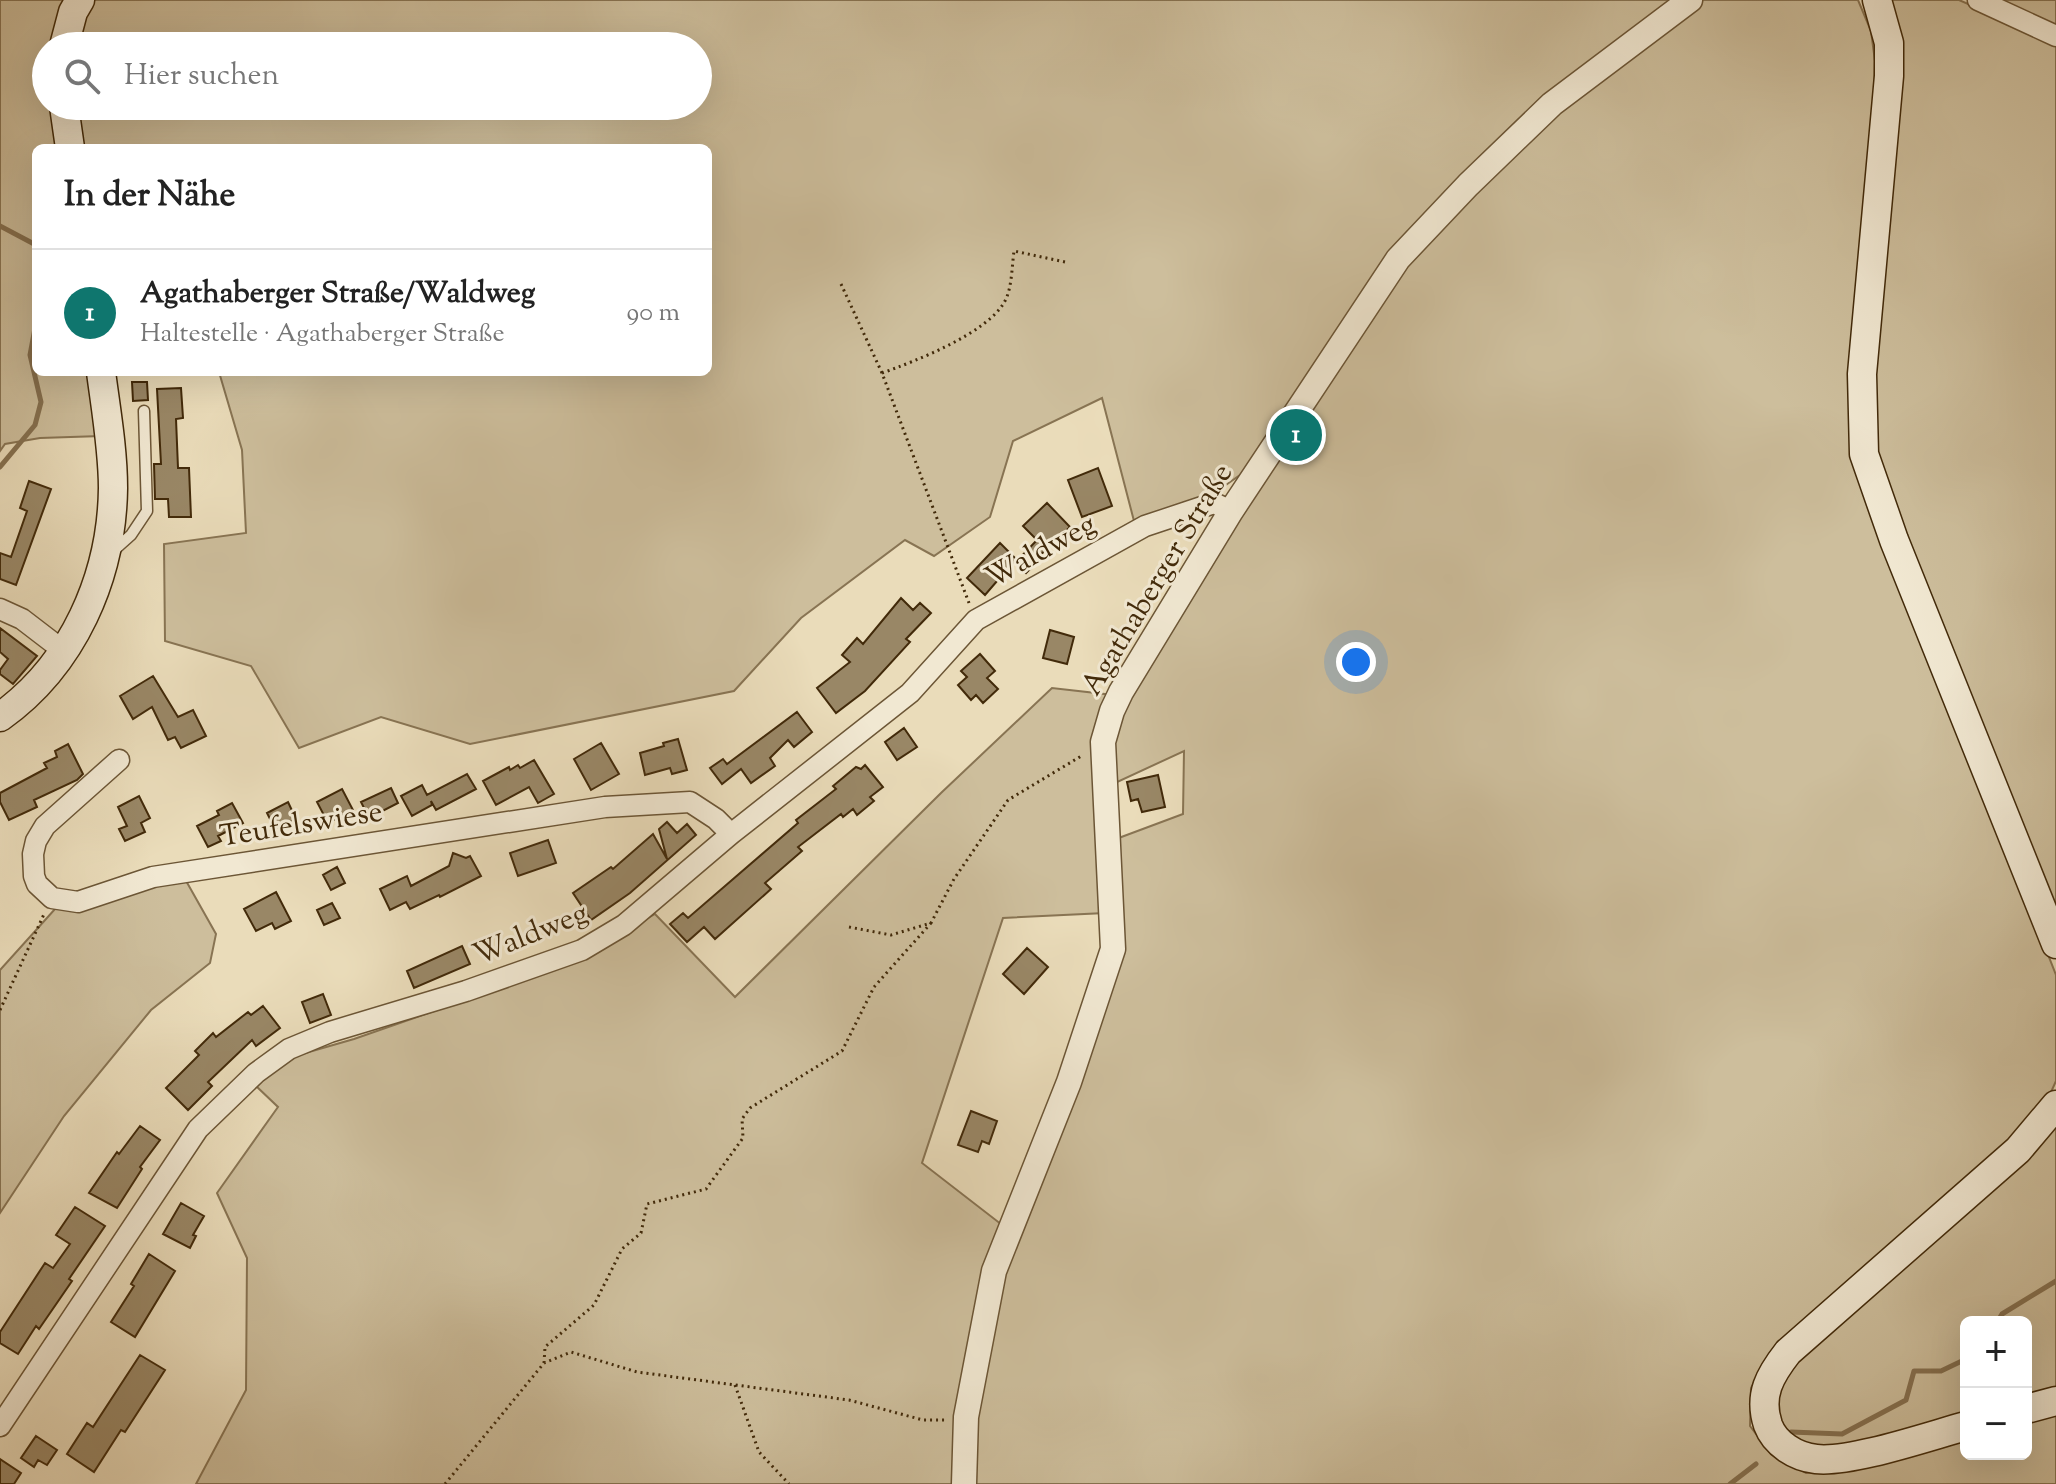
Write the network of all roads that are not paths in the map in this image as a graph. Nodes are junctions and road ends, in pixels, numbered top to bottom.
1 (80, 0) edge
2 (1690, 0) edge
3 (1877, 0) edge
4 (1978, 0) edge
5 (68, 32) edge
6 (2056, 36) edge
7 (66, 120) edge
8 (69, 144) edge
9 (101, 376) edge
10 (144, 411) dead end
11 (1231, 511) junction
12 (104, 559) junction
13 (0, 609) edge
14 (65, 652) junction
15 (0, 717) edge
16 (119, 760) dead end
17 (731, 834) junction
18 (2056, 944) edge
19 (2056, 1105) edge
20 (2056, 1401) edge
21 (2032, 1407) edge
22 (0, 1426) edge
23 (1960, 1428) edge
24 (964, 1484) edge

1 - 5 main road
2 - 11 street, Agathaberger Straße
3 - 18 main road
4 - 6 street
7 - 8 main road
9 - 12 main road
10 - 12 lane
11 - 17 street, Waldweg
11 - 24 street, Agathaberger Straße
12 - 14 main road
13 - 14 street
14 - 15 main road
16 - 17 street, Teufelswiese
17 - 22 street, Waldweg
19 - 23 main road
20 - 21 main road

